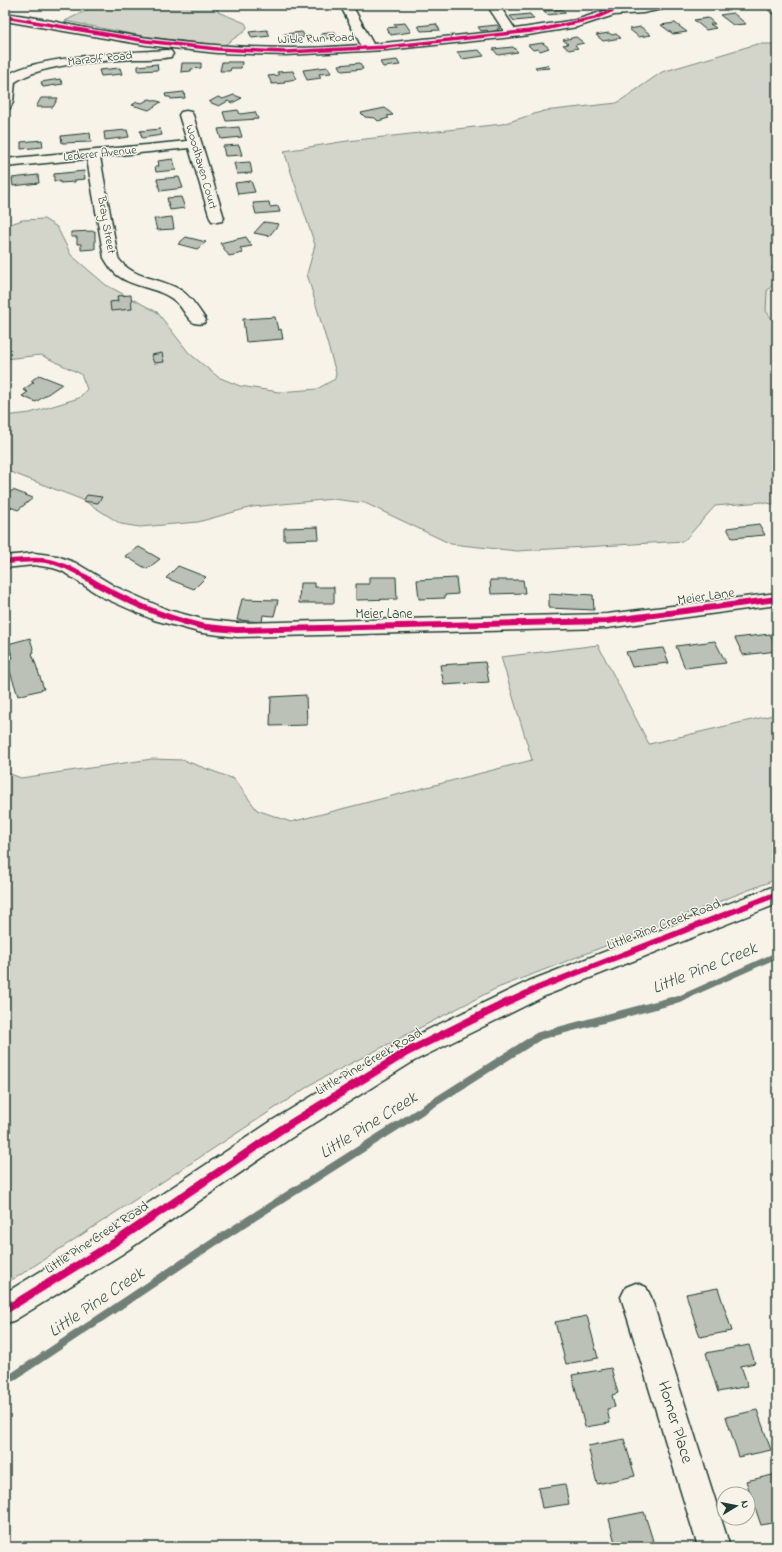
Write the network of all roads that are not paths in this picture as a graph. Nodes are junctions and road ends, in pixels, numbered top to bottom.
1 (346, 5) edge
2 (493, 5) edge
3 (625, 5) edge
4 (668, 5) edge
5 (614, 12) junction
6 (5, 18) edge
7 (512, 33) junction
8 (369, 48) junction
9 (218, 49) junction
10 (5, 105) edge
11 (186, 115) dead end
12 (194, 144) junction
13 (93, 155) junction
14 (5, 163) edge
15 (217, 218) dead end
16 (198, 320) dead end
17 (5, 562) edge
18 (777, 599) edge
19 (777, 894) edge
20 (636, 1297) dead end
21 (5, 1310) edge
22 (714, 1547) edge

1 - 8 street
2 - 7 street
3 - 5 street, Wible Run Road
4 - 5 street
5 - 7 street, Wible Run Road
6 - 9 street, Wible Run Road
7 - 8 street, Wible Run Road
8 - 9 street, Wible Run Road
9 - 10 street, Marzolf Road
11 - 12 street, Woodhaven Court
12 - 13 street, Lederer Avenue
12 - 15 street, Woodhaven Court
13 - 14 street, Lederer Avenue
13 - 16 street, Bray Street
17 - 18 street, Meier Lane
19 - 21 street, Little Pine Creek Road
20 - 22 street, Homer Place

